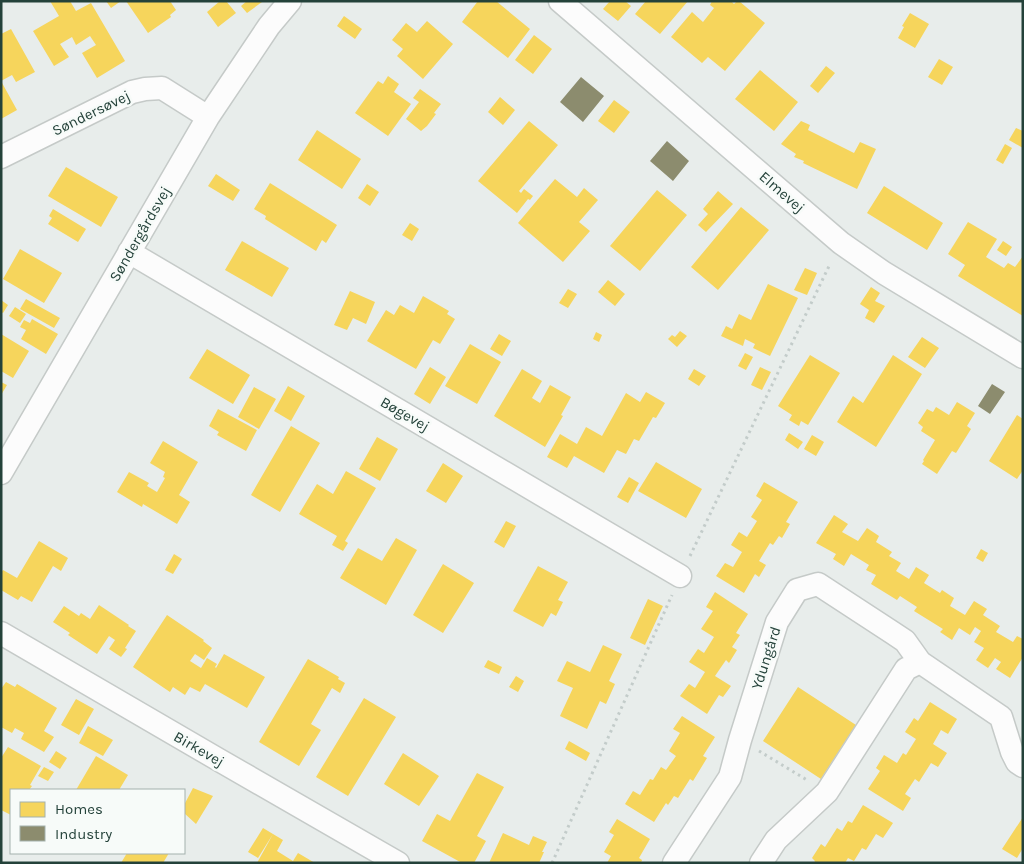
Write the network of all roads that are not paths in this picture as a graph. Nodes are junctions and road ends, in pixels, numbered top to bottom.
1 (290, 1) edge
2 (560, 1) edge
3 (208, 117) junction
4 (1, 157) edge
5 (129, 252) junction
6 (1023, 357) edge
7 (1, 473) edge
8 (680, 576) road end
9 (1, 633) edge
10 (920, 662) junction
11 (1023, 766) edge
12 (398, 863) edge
13 (674, 863) edge
14 (761, 863) edge

1 - 3 street, Søndergårdsvej
2 - 6 street, Elmevej
3 - 4 street, Søndersøvej
3 - 5 street, Søndergårdsvej
5 - 7 street, Søndergårdsvej
5 - 8 street, Bøgevej
9 - 12 street, Birkevej
10 - 11 street, Ydungård
10 - 13 street, Ydungård
10 - 14 street

